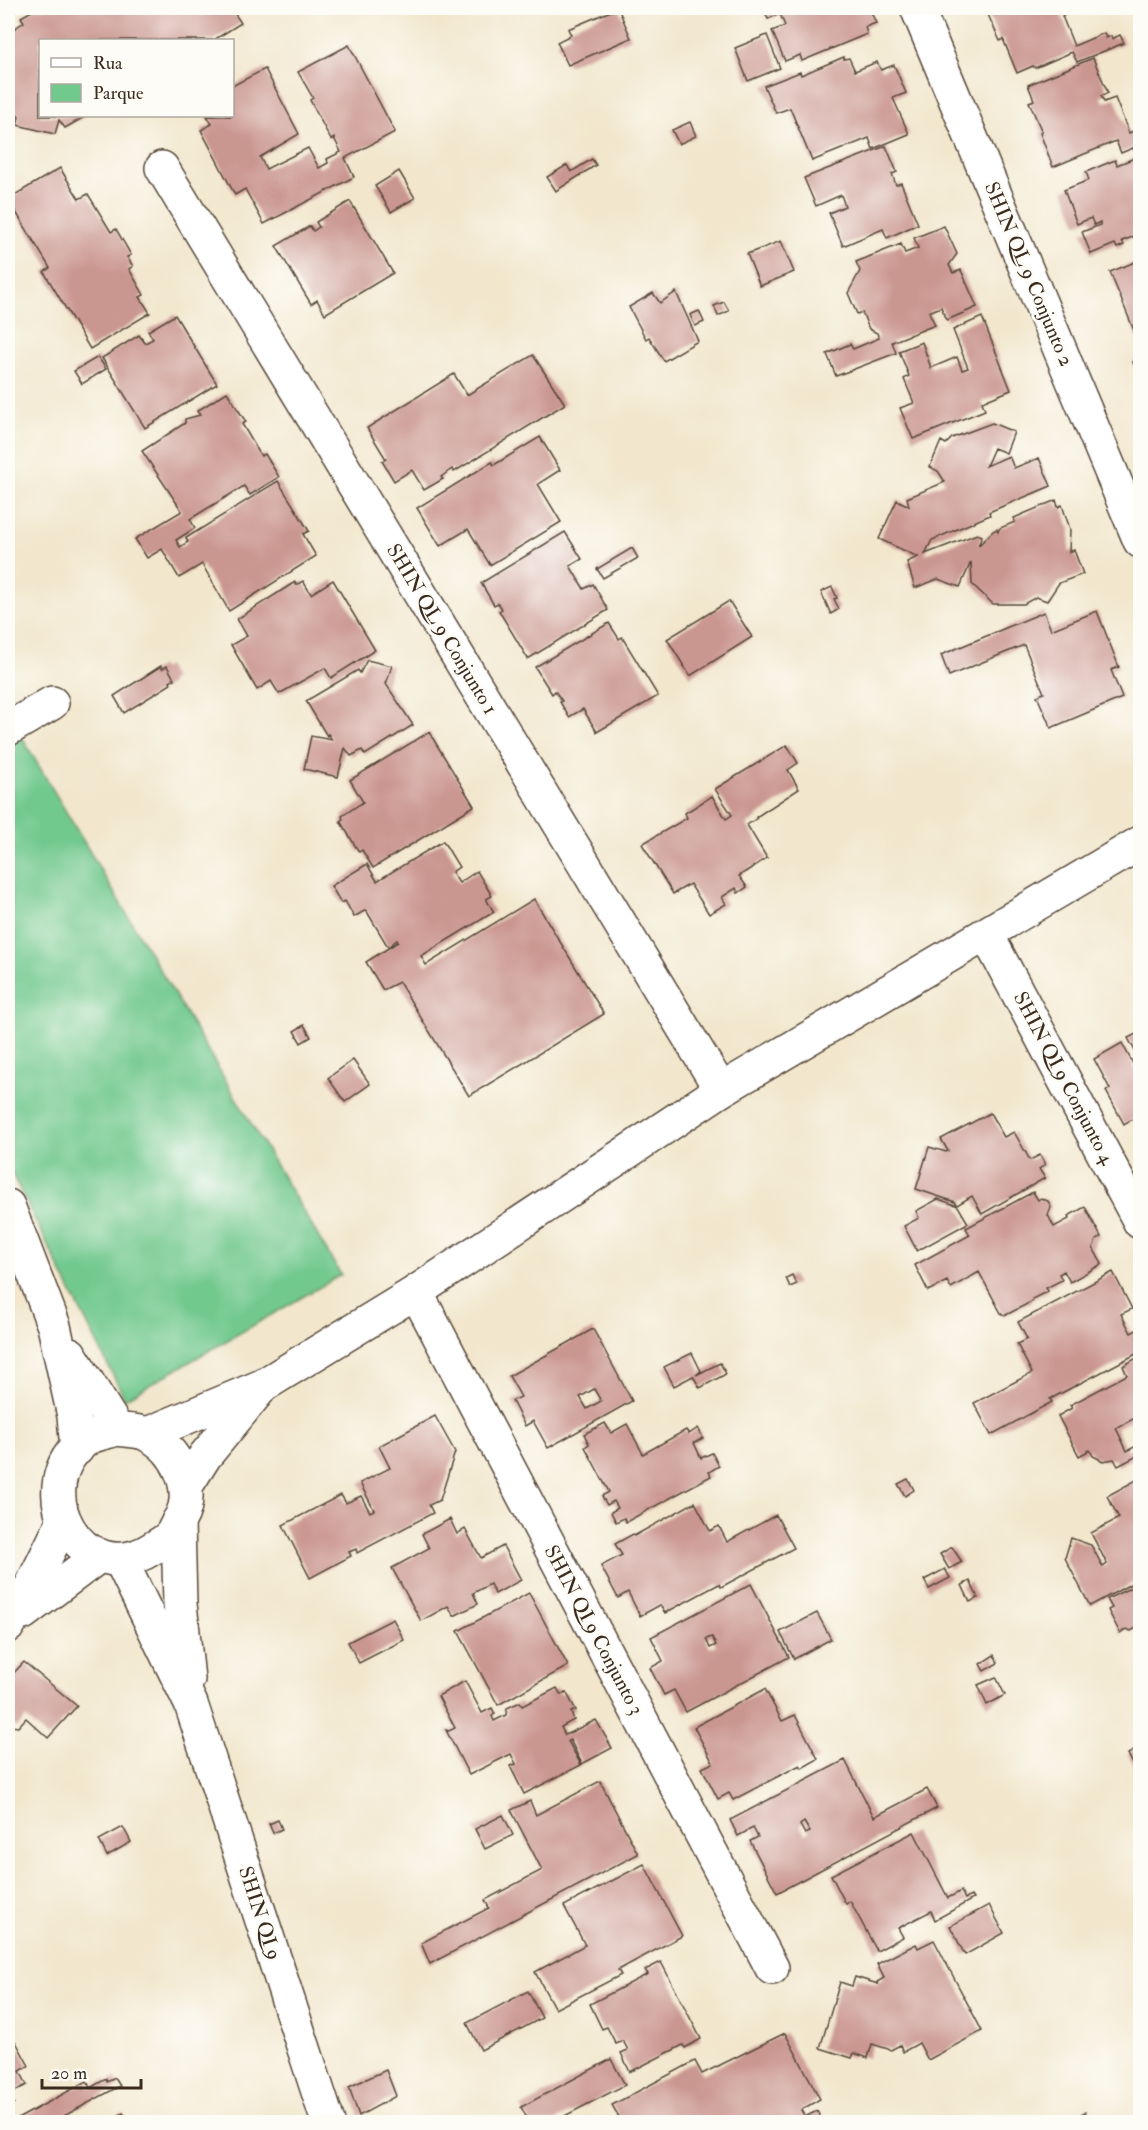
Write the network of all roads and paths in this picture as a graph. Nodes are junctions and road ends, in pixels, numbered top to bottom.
1 (917, 8) edge
2 (162, 168) dead end
3 (1140, 541) edge
4 (52, 703) dead end
5 (8, 729) edge
6 (1140, 843) edge
7 (987, 935) junction
8 (721, 1090) junction
9 (8, 1206) edge
10 (1140, 1222) edge
11 (416, 1292) junction
12 (54, 1326) junction
13 (262, 1386) junction
14 (132, 1431) junction
15 (77, 1449) junction
16 (186, 1486) junction
17 (63, 1522) junction
18 (178, 1522) junction
19 (110, 1558) junction
20 (9, 1625) edge
21 (191, 1704) junction
22 (772, 1968) dead end
23 (328, 2122) edge

1 - 3 street, SHIN QL 9 Conjunto 2
2 - 8 street, SHIN QL 9 Conjunto 1
4 - 5 street
6 - 7 street
7 - 8 street
7 - 10 street, SHIN QI 9 Conjunto 4
8 - 11 street
9 - 12 street
11 - 13 street
11 - 22 street, SHIN QI 9 Conjunto 3
12 - 14 street
12 - 15 street
13 - 14 street
13 - 16 street
14 - 15 street
14 - 16 street
15 - 17 street
16 - 18 street
17 - 19 street
17 - 20 street
18 - 19 street
18 - 21 street, SHIN QI 9
19 - 20 street
19 - 21 street, SHIN QI 9
21 - 23 street, SHIN QI 9

